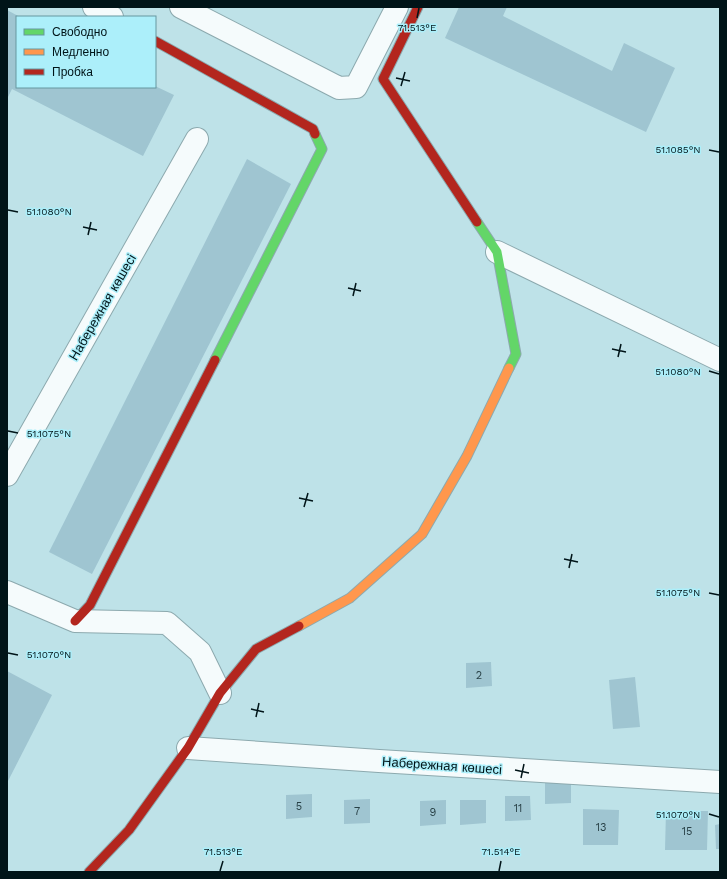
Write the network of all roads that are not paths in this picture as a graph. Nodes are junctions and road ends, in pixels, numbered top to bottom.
1 (94, 7) edge
2 (181, 7) edge
3 (397, 7) edge
4 (418, 7) edge
5 (110, 16) edge
6 (156, 42) edge
7 (197, 139) dead end
8 (497, 252) junction
9 (720, 360) edge
10 (7, 475) edge
11 (7, 592) edge
12 (75, 621) junction
13 (220, 694) junction
14 (188, 748) junction
15 (720, 782) edge
16 (89, 872) edge

1 - 5 street
2 - 3 street
4 - 8 street
6 - 12 street
7 - 10 street, Набережная көшесі
8 - 9 street
8 - 13 street
11 - 12 street
12 - 13 street
13 - 14 street
14 - 15 street, Набережная көшесі
14 - 16 street

